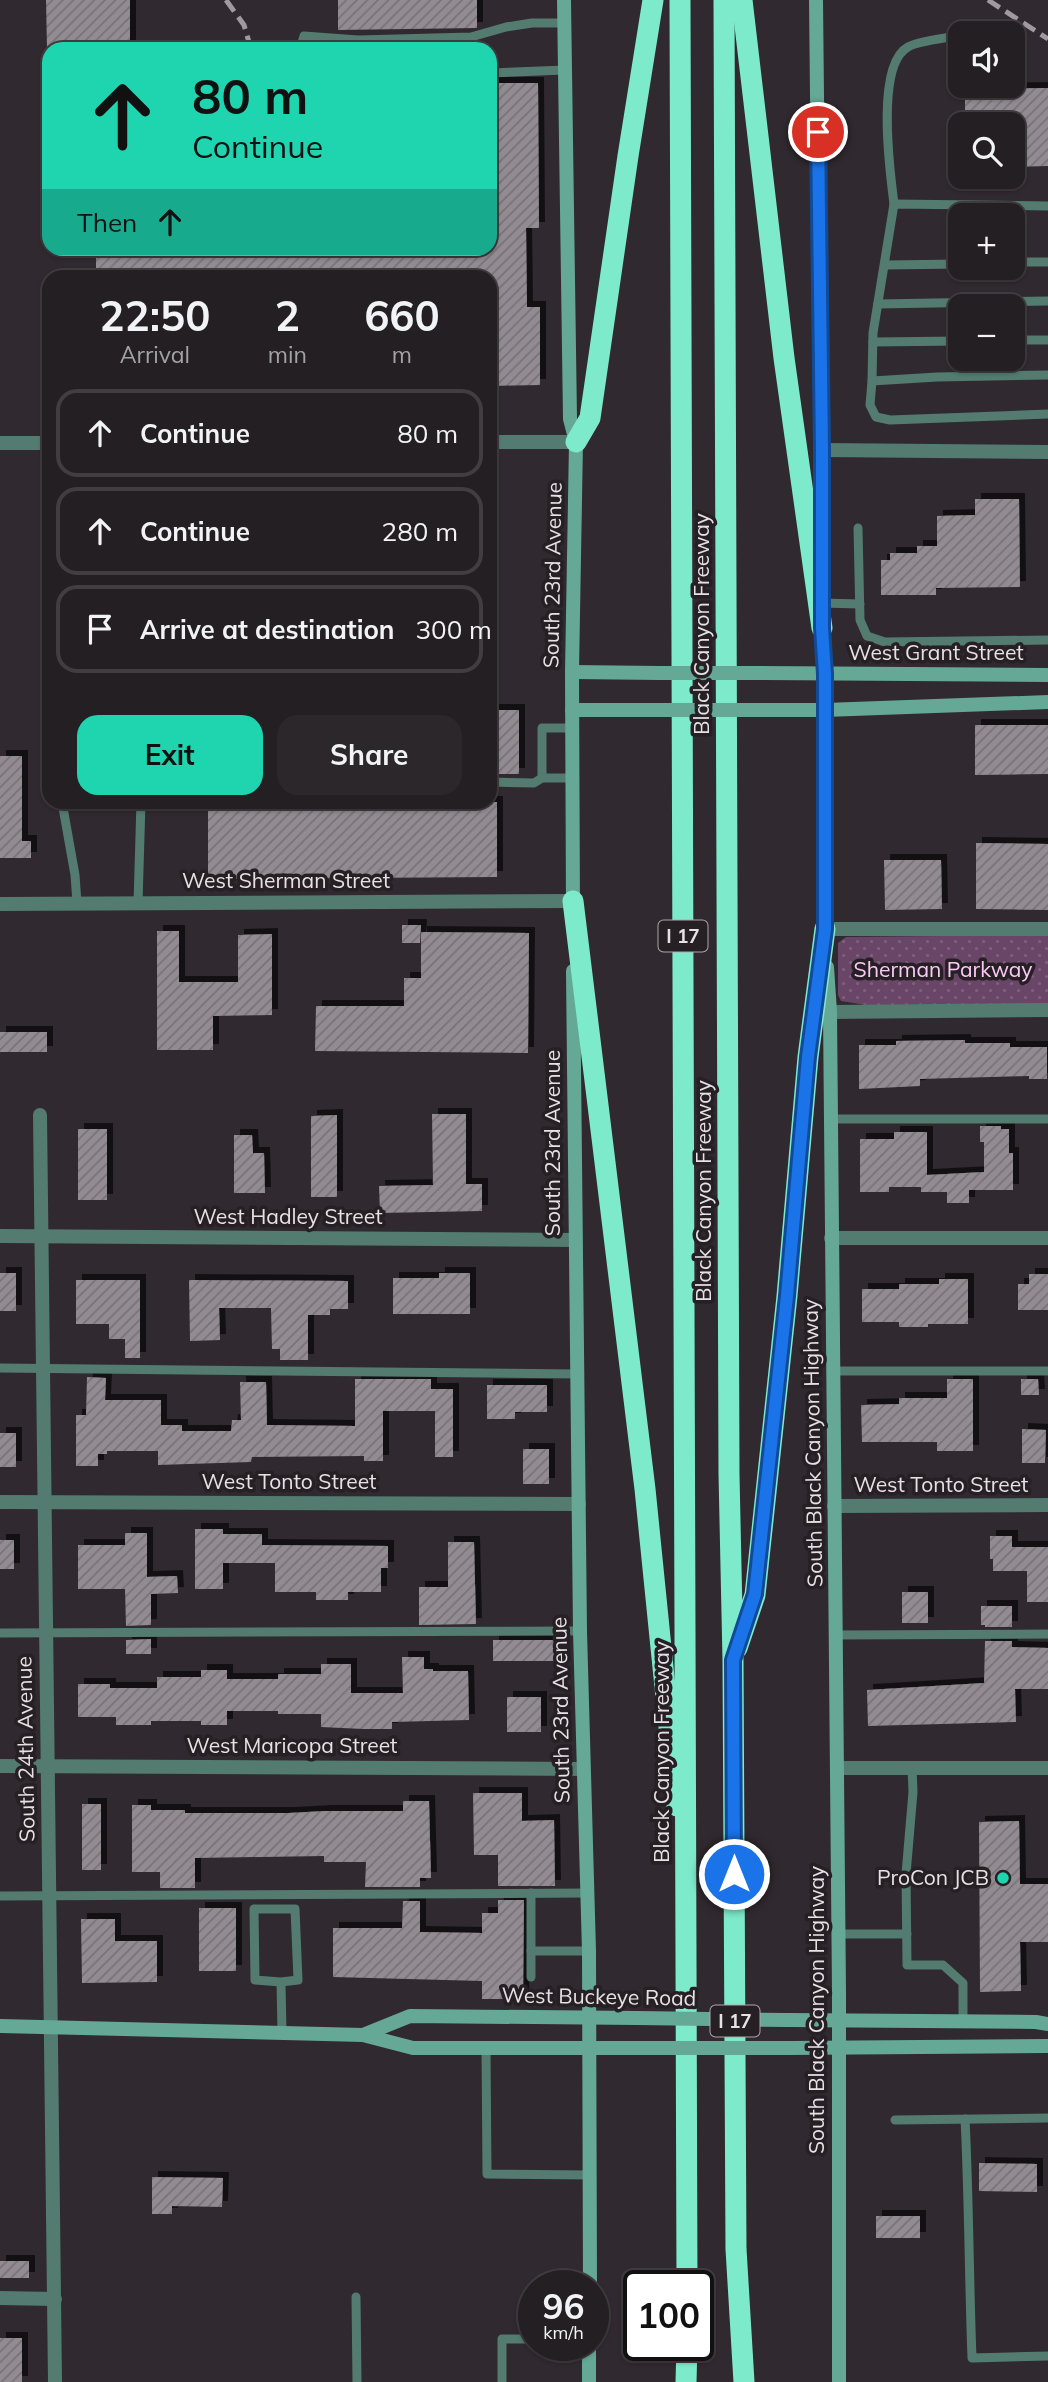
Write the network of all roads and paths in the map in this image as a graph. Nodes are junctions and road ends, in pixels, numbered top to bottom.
1 (564, 0) edge
2 (653, 0) edge
3 (680, 0) edge
4 (724, 0) edge
5 (742, 0) edge
6 (816, 0) edge
7 (564, 23) junction
8 (948, 38) edge
9 (302, 42) edge
10 (565, 71) junction
11 (497, 73) edge
12 (894, 204) junction
13 (1048, 206) edge
14 (1025, 262) edge
15 (1048, 262) edge
16 (948, 264) edge
17 (885, 265) junction
18 (1048, 301) edge
19 (878, 304) junction
20 (1025, 340) edge
21 (1048, 340) edge
22 (948, 341) edge
23 (873, 342) junction
24 (1048, 375) edge
25 (872, 381) junction
26 (1048, 414) edge
27 (497, 442) edge
28 (576, 442) junction
29 (0, 443) edge
30 (42, 443) edge
31 (822, 450) junction
32 (1048, 452) edge
33 (858, 528) dead end
34 (822, 603) junction
35 (860, 604) junction
36 (822, 628) junction
37 (1048, 640) edge
38 (572, 673) junction
39 (825, 674) junction
40 (1048, 675) edge
41 (1048, 702) edge
42 (572, 710) junction
43 (825, 710) junction
44 (572, 728) junction
45 (542, 778) junction
46 (572, 778) junction
47 (497, 782) edge
48 (63, 809) edge
49 (141, 809) edge
50 (573, 901) junction
51 (138, 903) junction
52 (0, 904) edge
53 (77, 904) junction
54 (825, 929) junction
55 (1048, 929) edge
56 (1048, 1010) edge
57 (830, 1012) junction
58 (40, 1115) dead end
59 (830, 1119) junction
60 (1048, 1119) edge
61 (0, 1236) edge
62 (42, 1236) junction
63 (831, 1238) junction
64 (1048, 1238) edge
65 (575, 1240) junction
66 (0, 1368) edge
67 (42, 1368) junction
68 (832, 1371) junction
69 (1048, 1371) edge
70 (577, 1374) junction
71 (0, 1502) edge
72 (43, 1502) junction
73 (579, 1504) junction
74 (1048, 1505) edge
75 (834, 1506) junction
76 (580, 1632) junction
77 (0, 1633) edge
78 (46, 1634) junction
79 (1048, 1634) edge
80 (836, 1635) junction
81 (733, 1660) junction
82 (0, 1766) edge
83 (46, 1766) junction
84 (912, 1767) junction
85 (837, 1768) junction
86 (1048, 1768) edge
87 (583, 1769) junction
88 (687, 1872) junction
89 (531, 1893) junction
90 (589, 1893) junction
91 (49, 1895) junction
92 (0, 1896) edge
93 (838, 1934) junction
94 (907, 1934) junction
95 (531, 1951) junction
96 (589, 1951) junction
97 (531, 1977) dead end
98 (281, 1982) junction
99 (590, 2018) junction
100 (839, 2020) junction
101 (963, 2021) junction
102 (1048, 2024) edge
103 (0, 2026) edge
104 (52, 2026) junction
105 (282, 2033) junction
106 (363, 2035) junction
107 (1048, 2046) edge
108 (486, 2048) junction
109 (590, 2048) junction
110 (839, 2049) junction
111 (1048, 2118) edge
112 (965, 2119) junction
113 (895, 2120) dead end
114 (590, 2175) junction
115 (590, 2270) edge
116 (687, 2270) edge
117 (356, 2297) dead end
118 (0, 2298) edge
119 (55, 2298) junction
120 (518, 2339) edge
121 (1048, 2356) edge
122 (589, 2361) edge
123 (687, 2361) edge
124 (55, 2382) edge
125 (357, 2382) edge
126 (502, 2382) edge
127 (589, 2382) edge
128 (687, 2382) edge
129 (744, 2382) edge
130 (839, 2382) edge

1 - 7 main road, South 23rd Avenue
2 - 28 highway
3 - 88 highway, Black Canyon Freeway / I 17
4 - 81 highway, Black Canyon Freeway / I 17
5 - 36 highway
6 - 31 main road, South Black Canyon Highway
7 - 9 lane
7 - 10 main road, South 23rd Avenue
8 - 12 lane
10 - 11 lane
10 - 28 main road, South 23rd Avenue
12 - 13 lane
12 - 17 lane
14 - 15 lane
16 - 17 lane
17 - 19 lane
18 - 19 lane
19 - 23 lane
20 - 21 lane
22 - 23 lane
23 - 25 lane
24 - 25 lane
25 - 26 lane
27 - 28 street
28 - 38 main road, South 23rd Avenue
29 - 30 street
31 - 32 street
31 - 34 main road, South Black Canyon Highway
33 - 35 lane
34 - 35 lane
34 - 36 main road, South Black Canyon Highway
35 - 37 lane
36 - 39 main road, South Black Canyon Highway
38 - 39 main road, West Grant Street, bridge
38 - 42 main road, South 23rd Avenue
39 - 40 main road, West Grant Street
39 - 43 main road, South Black Canyon Highway
41 - 43 main road
42 - 43 main road, bridge
42 - 44 main road, South 23rd Avenue
43 - 54 main road, South Black Canyon Highway
44 - 45 lane
44 - 46 main road, South 23rd Avenue
45 - 46 lane
45 - 47 lane
46 - 50 main road, South 23rd Avenue
48 - 53 lane
49 - 51 lane
50 - 51 street, West Sherman Street
50 - 65 main road, South 23rd Avenue
50 - 88 highway
51 - 53 street, West Sherman Street
52 - 53 street, West Sherman Street
54 - 55 street
54 - 57 main road, South Black Canyon Highway
54 - 81 highway
56 - 57 street
57 - 59 main road, South Black Canyon Highway
58 - 62 street, South 24th Avenue
59 - 60 lane
59 - 63 main road, South Black Canyon Highway
61 - 62 street, West Hadley Street
62 - 65 street, West Hadley Street
62 - 67 street, South 24th Avenue
63 - 64 street
63 - 68 main road, South Black Canyon Highway
65 - 70 main road, South 23rd Avenue
66 - 67 lane
67 - 70 lane
67 - 72 street, South 24th Avenue
68 - 69 lane
68 - 75 main road, South Black Canyon Highway
70 - 73 main road, South 23rd Avenue
71 - 72 street, West Tonto Street
72 - 73 street, West Tonto Street
72 - 78 street, South 24th Avenue
73 - 76 main road, South 23rd Avenue
74 - 75 street, West Tonto Street
75 - 80 main road, South Black Canyon Highway
76 - 78 lane
76 - 87 main road, South 23rd Avenue
77 - 78 lane
78 - 83 street, South 24th Avenue
79 - 80 lane
80 - 85 main road, South Black Canyon Highway
81 - 129 highway, Black Canyon Freeway / I 17
82 - 83 street, West Maricopa Street
83 - 87 street, West Maricopa Street
83 - 91 street, South 24th Avenue
84 - 85 street
84 - 86 street
84 - 94 lane
85 - 93 main road, South Black Canyon Highway
87 - 90 main road, South 23rd Avenue
88 - 116 highway, Black Canyon Freeway / I 17
89 - 90 lane
89 - 91 lane
89 - 95 lane
90 - 96 main road, South 23rd Avenue
91 - 92 lane
91 - 104 street, South 24th Avenue
93 - 94 lane
93 - 100 main road, South Black Canyon Highway
94 - 101 lane
95 - 96 lane
95 - 97 lane
96 - 99 main road, South 23rd Avenue
98 - 98 lane
98 - 105 lane
99 - 100 main road, West Buckeye Road, bridge
99 - 106 main road, West Buckeye Road
99 - 109 main road, South 23rd Avenue
100 - 101 main road, West Buckeye Road
100 - 110 main road, South Black Canyon Highway
101 - 102 main road, West Buckeye Road
103 - 104 main road, West Buckeye Road
104 - 105 main road, West Buckeye Road
104 - 119 street, South 24th Avenue
105 - 106 main road, West Buckeye Road
106 - 108 main road, West Buckeye Road
107 - 110 main road, West Buckeye Road
108 - 109 main road, West Buckeye Road
108 - 114 lane
109 - 110 main road, West Buckeye Road, bridge
109 - 114 main road, South 23rd Avenue
110 - 130 main road, South Black Canyon Highway
111 - 112 lane
112 - 113 lane
112 - 121 lane
114 - 115 main road, South 23rd Avenue
117 - 125 lane
118 - 119 street
119 - 124 street, South 24th Avenue
120 - 126 lane
122 - 127 main road
123 - 128 highway

